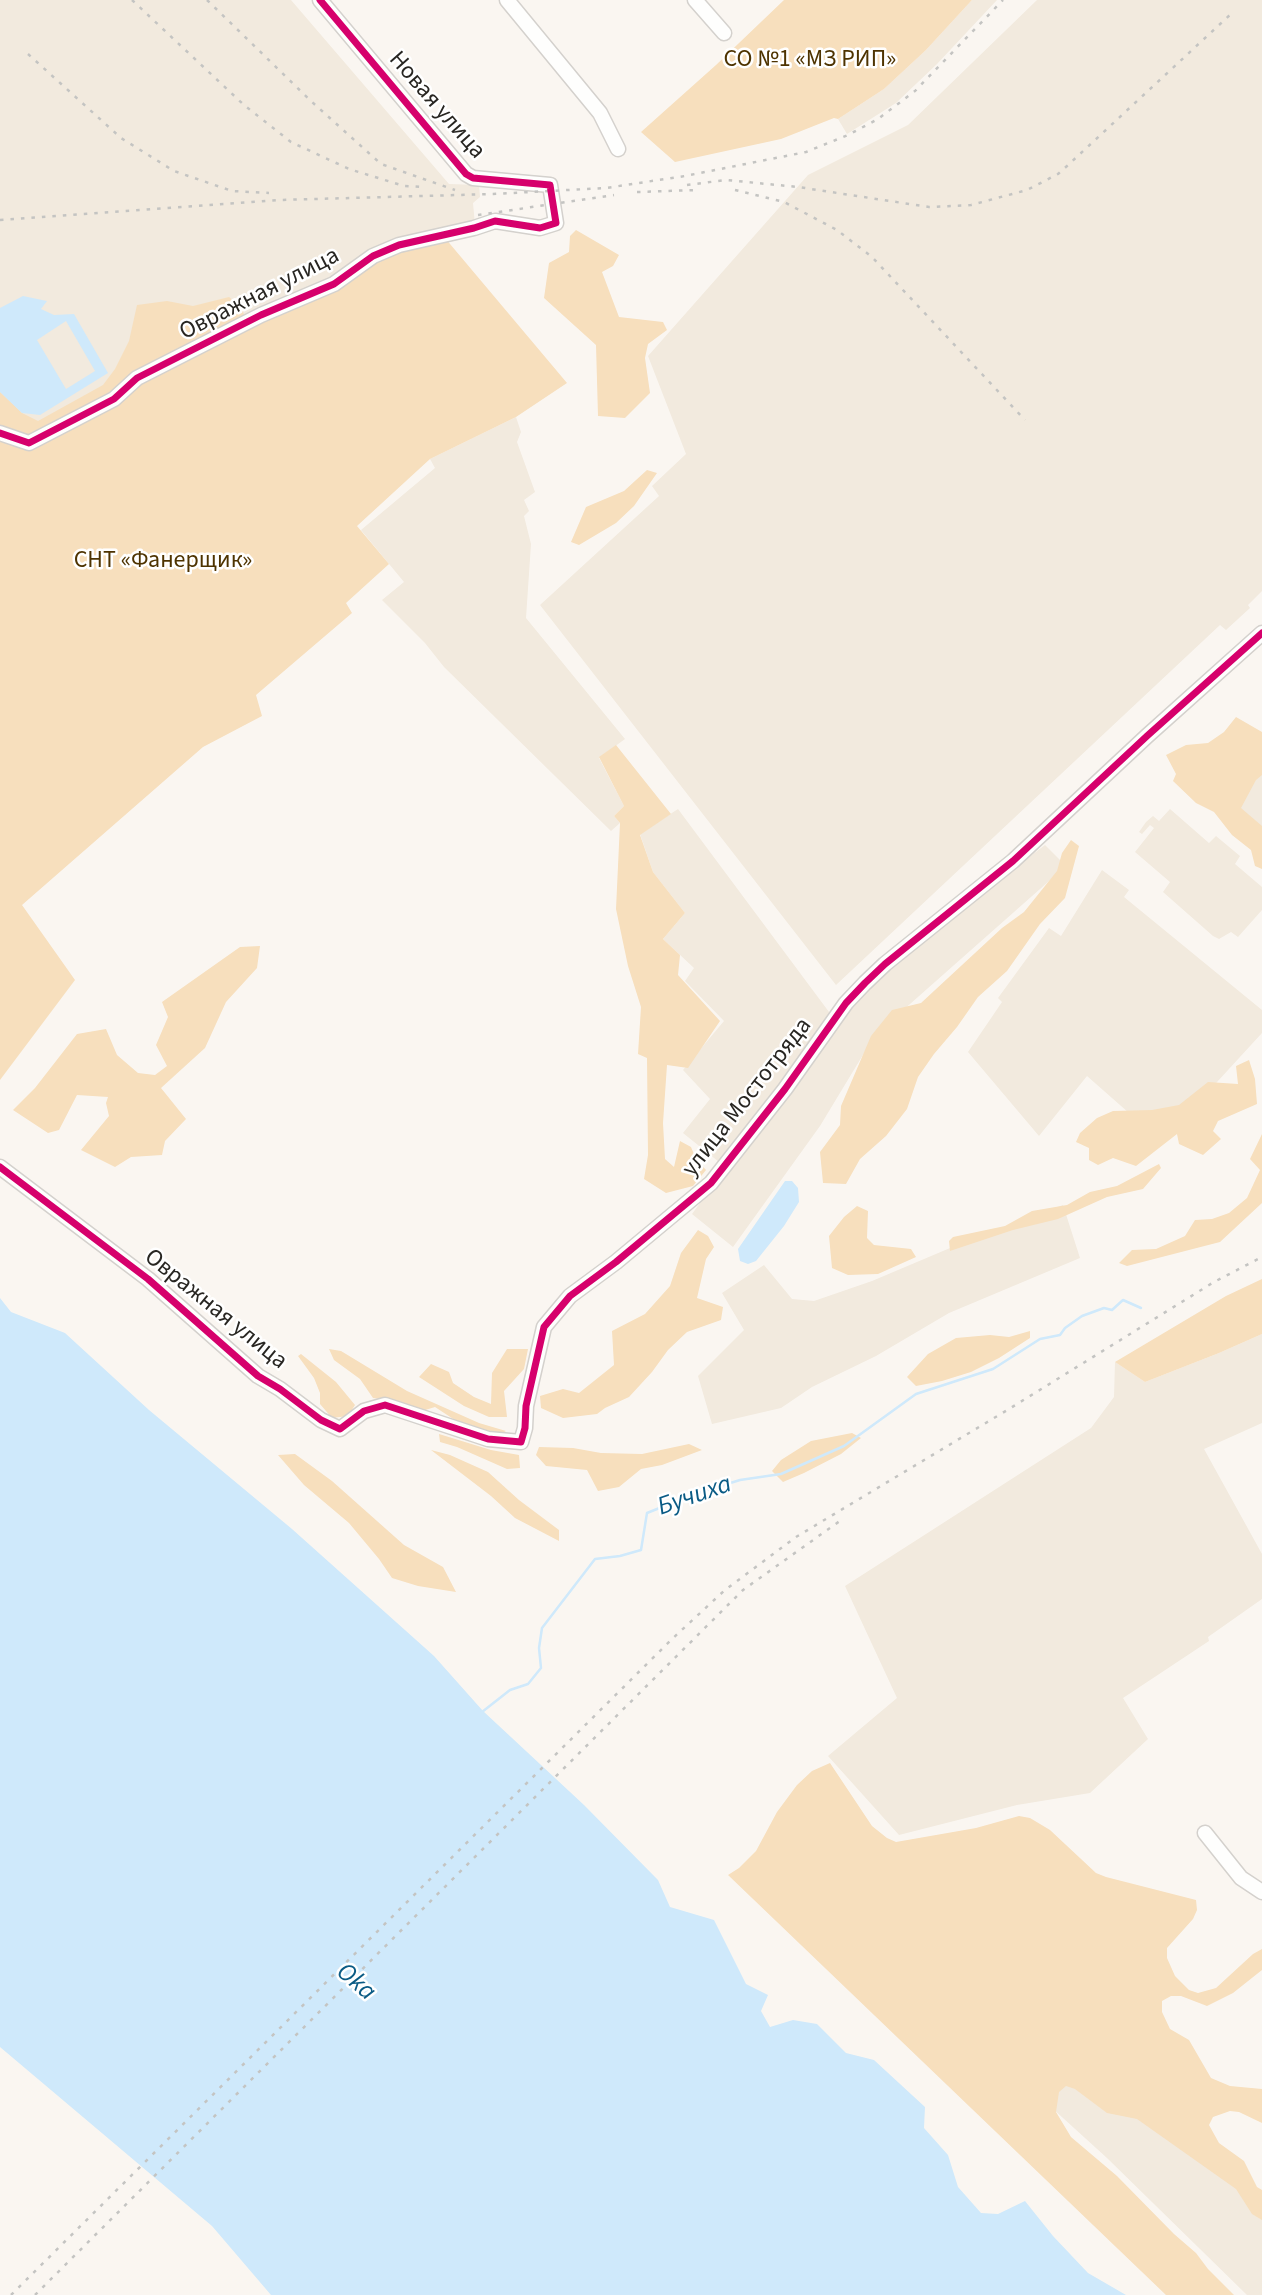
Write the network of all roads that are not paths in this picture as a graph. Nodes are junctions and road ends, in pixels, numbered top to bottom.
1 (320, 0) edge
2 (507, 0) edge
3 (695, 0) edge
4 (724, 33) dead end
5 (618, 149) dead end
6 (550, 185) joint
7 (0, 433) edge
8 (1262, 633) edge
9 (0, 1167) edge
10 (340, 1429) joint
11 (1205, 1833) dead end
12 (1262, 1892) edge

1 - 6 street, Новая улица
2 - 5 street
3 - 4 street
6 - 7 street, Овражная улица
8 - 10 street, улица Мостотряда
9 - 10 street, Овражная улица
11 - 12 street

